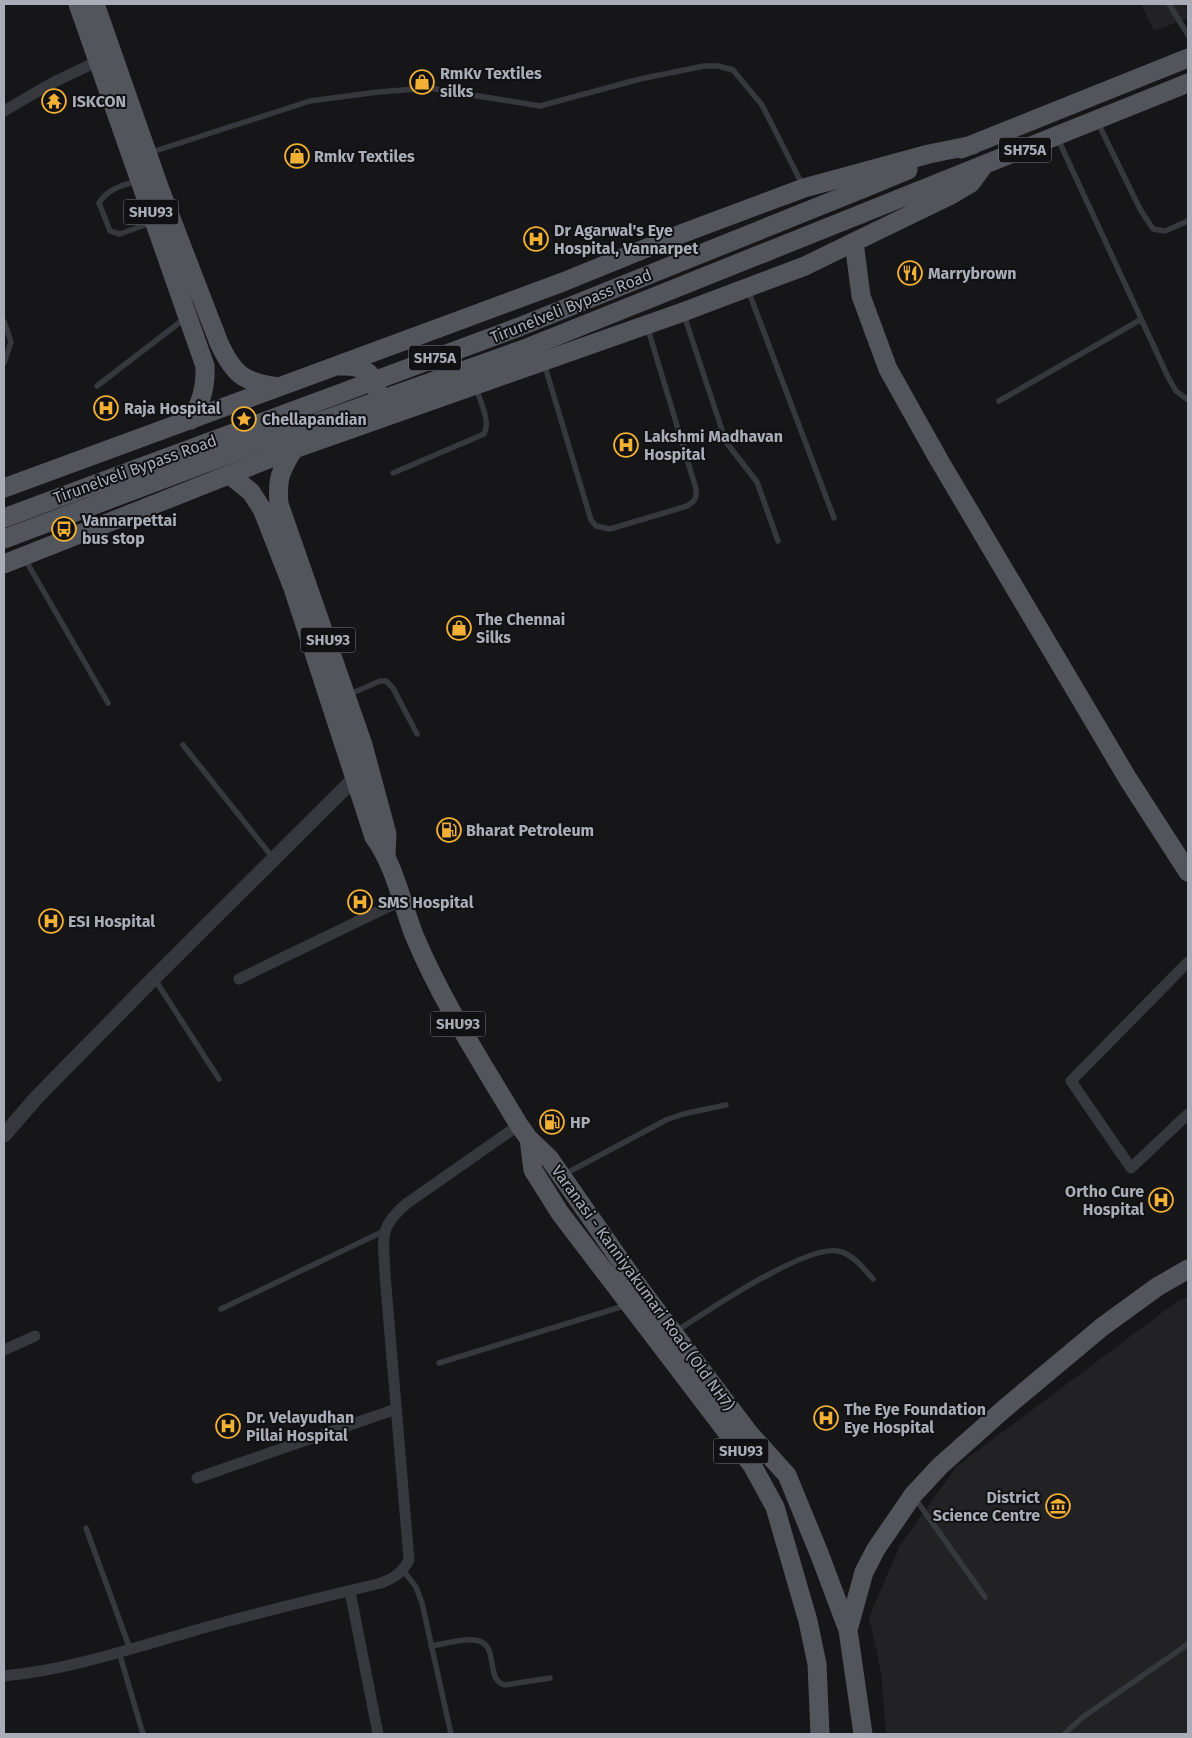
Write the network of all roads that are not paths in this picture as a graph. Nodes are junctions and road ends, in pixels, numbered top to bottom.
1 (78, 4) edge
2 (95, 4) edge
3 (1169, 4) edge
4 (1188, 35) edge
5 (1188, 58) edge
6 (98, 61) junction
7 (1188, 84) edge
8 (4, 111) edge
9 (1097, 121) junction
10 (1057, 138) junction
11 (973, 145) junction
12 (147, 153) junction
13 (982, 168) junction
14 (140, 180) junction
15 (804, 188) junction
16 (1188, 220) edge
17 (155, 222) junction
18 (854, 242) junction
19 (747, 288) junction
20 (683, 312) junction
21 (188, 316) junction
22 (1140, 320) junction
23 (4, 321) edge
24 (647, 326) junction
25 (4, 363) edge
26 (544, 363) junction
27 (336, 366) junction
28 (97, 386) dead end
29 (475, 386) junction
30 (279, 387) junction
31 (1188, 400) edge
32 (999, 401) dead end
33 (191, 420) junction
34 (364, 425) junction
35 (294, 450) junction
36 (106, 452) junction
37 (393, 473) dead end
38 (230, 475) junction
39 (4, 487) edge
40 (129, 516) junction
41 (4, 518) edge
42 (834, 518) dead end
43 (4, 539) edge
44 (778, 540) dead end
45 (24, 557) junction
46 (4, 564) edge
47 (346, 696) junction
48 (108, 703) dead end
49 (417, 734) dead end
50 (183, 745) dead end
51 (356, 777) junction
52 (386, 855) junction
53 (274, 860) junction
54 (1188, 872) edge
55 (402, 900) junction
56 (1188, 962) edge
57 (154, 978) junction
58 (239, 979) dead end
59 (219, 1079) dead end
60 (726, 1105) dead end
61 (1188, 1114) edge
62 (524, 1132) junction
63 (4, 1134) edge
64 (561, 1176) junction
65 (384, 1231) junction
66 (1188, 1269) edge
67 (873, 1279) dead end
68 (629, 1304) junction
69 (220, 1309) dead end
70 (674, 1333) junction
71 (35, 1336) dead end
72 (4, 1350) edge
73 (440, 1363) dead end
74 (396, 1409) junction
75 (198, 1478) dead end
76 (913, 1495) junction
77 (86, 1528) dead end
78 (403, 1570) junction
79 (350, 1590) junction
80 (985, 1597) dead end
81 (848, 1630) junction
82 (1188, 1644) edge
83 (431, 1646) junction
84 (125, 1650) junction
85 (4, 1676) edge
86 (550, 1678) dead end
87 (864, 1733) edge
88 (143, 1734) edge
89 (378, 1734) edge
90 (451, 1734) edge
91 (820, 1734) edge
92 (1064, 1734) edge

1 - 6 main road, SHU93
2 - 12 main road, SHU93
3 - 4 lane
5 - 11 main road, Tirunelveli Bypass Road / SH75A
6 - 8 street
6 - 14 main road, SHU93
7 - 9 main road, Tirunelveli Bypass Road / SH75A
9 - 10 main road, Tirunelveli Bypass Road / SH75A
9 - 16 lane
10 - 13 main road, Tirunelveli Bypass Road / SH75A
10 - 22 lane
11 - 15 main road
11 - 41 main road, Tirunelveli Bypass Road / SH75A, bridge
12 - 15 lane
12 - 30 main road, SHU93
13 - 18 main road
13 - 43 main road, Tirunelveli Bypass Road / SH75A, bridge
14 - 17 main road, SHU93
14 - 17 lane
15 - 27 main road
17 - 21 main road, SHU93
18 - 19 main road
18 - 54 main road
19 - 20 main road
19 - 42 lane
20 - 24 main road
20 - 44 lane
21 - 28 lane
21 - 33 main road, SHU93
22 - 31 lane
22 - 32 lane
23 - 25 lane
24 - 26 main road
24 - 26 lane
26 - 29 main road
27 - 30 main road
27 - 34 main road
29 - 34 main road
29 - 37 lane
30 - 33 main road
33 - 36 main road
34 - 35 main road
35 - 38 main road
35 - 47 main road, Varanasi - Kanniyakumari Road (Old NH7) / SHU93
36 - 39 main road
36 - 40 main road
38 - 40 main road
38 - 51 main road, Varanasi - Kanniyakumari Road (Old NH7) / SHU93
40 - 45 main road
45 - 46 main road
45 - 48 lane
47 - 49 lane
47 - 52 main road, Varanasi - Kanniyakumari Road (Old NH7) / SHU93
50 - 53 lane
51 - 52 main road, Varanasi - Kanniyakumari Road (Old NH7) / SHU93
51 - 53 street
52 - 55 main road, Varanasi - Kanniyakumari Road (Old NH7) / SHU93
53 - 57 street
55 - 58 street
55 - 62 main road, Varanasi - Kanniyakumari Road (Old NH7) / SHU93
56 - 61 street
57 - 59 lane
57 - 63 street
60 - 64 lane
62 - 64 main road, Varanasi - Kanniyakumari Road (Old NH7) / SHU93
62 - 65 street
62 - 68 main road, Varanasi - Kanniyakumari Road (Old NH7) / SHU93
64 - 70 main road, Varanasi - Kanniyakumari Road (Old NH7) / SHU93
65 - 69 lane
65 - 74 street
66 - 76 main road
67 - 70 lane
68 - 73 lane
68 - 91 main road, Varanasi - Kanniyakumari Road (Old NH7) / SHU93
70 - 81 main road, Varanasi - Kanniyakumari Road (Old NH7) / SHU93
71 - 72 street
74 - 75 street
74 - 78 street
76 - 80 lane
76 - 81 main road
77 - 84 lane
78 - 79 street
78 - 83 lane
79 - 84 street
79 - 89 street
81 - 87 main road, Varanasi - Kanniyakumari Road (Old NH7) / SHU93
82 - 92 lane
83 - 86 lane
83 - 90 lane
84 - 85 street
84 - 88 lane

